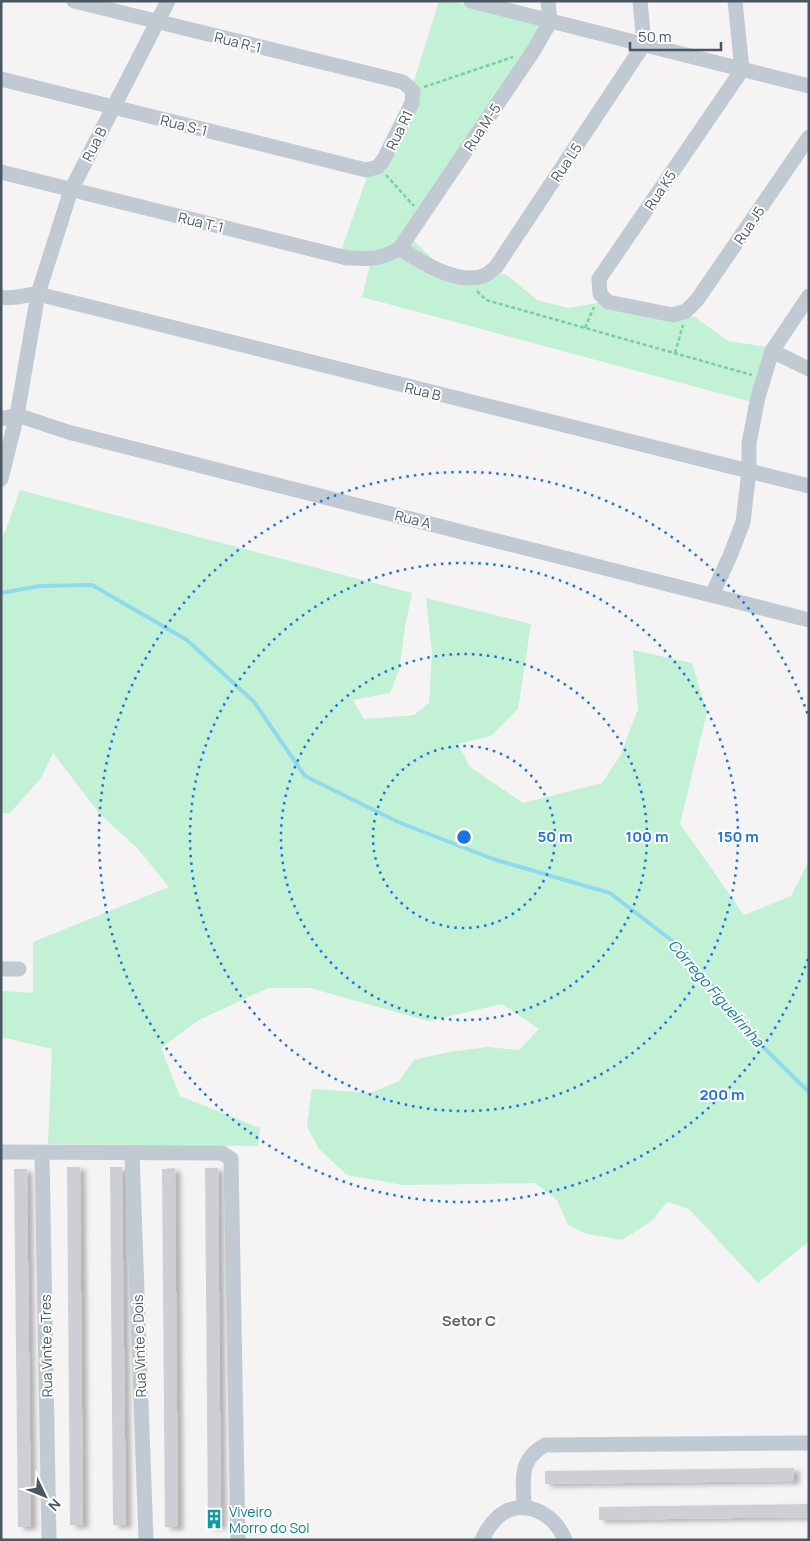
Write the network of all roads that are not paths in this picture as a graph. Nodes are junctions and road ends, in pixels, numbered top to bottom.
1 (74, 1) edge
2 (168, 1) edge
3 (471, 1) edge
4 (548, 1) edge
5 (640, 1) edge
6 (735, 1) edge
7 (158, 22) junction
8 (550, 22) junction
9 (644, 44) junction
10 (742, 70) junction
11 (1, 79) edge
12 (408, 86) joint
13 (809, 86) edge
14 (114, 107) junction
15 (809, 137) edge
16 (372, 168) joint
17 (1, 172) edge
18 (71, 190) junction
19 (400, 248) junction
20 (38, 294) junction
21 (809, 296) edge
22 (1, 297) edge
23 (686, 311) joint
24 (772, 351) junction
25 (809, 369) edge
26 (17, 415) junction
27 (1, 419) edge
28 (749, 471) junction
29 (1, 479) edge
30 (809, 486) edge
31 (712, 595) junction
32 (809, 620) edge
33 (1, 969) edge
34 (19, 969) dead end
35 (1, 1152) edge
36 (42, 1153) junction
37 (132, 1153) junction
38 (809, 1443) edge
39 (524, 1508) junction
40 (570, 1539) edge
41 (49, 1540) edge
42 (146, 1540) edge
43 (238, 1540) edge
44 (481, 1540) edge

1 - 7 street, Rua R-1
2 - 7 street, Rua B
3 - 8 street
4 - 8 street
5 - 9 street
6 - 10 street
7 - 12 street, Rua R-1
7 - 14 street, Rua B
8 - 9 street
8 - 19 street, Rua M-5
9 - 10 street
9 - 19 street, Rua L5
10 - 13 street
10 - 23 street, Rua K5
11 - 14 street, Rua S-1
12 - 16 street, Rua R1
14 - 16 street, Rua S-1
14 - 18 street, Rua B
15 - 23 street, Rua J5
17 - 18 street, Rua T-1
18 - 19 street, Rua T-1
18 - 20 street, Rua B
20 - 22 street, Rua B
20 - 26 street, Rua B
20 - 28 street, Rua B
21 - 24 street
24 - 25 street
24 - 28 street
26 - 27 street
26 - 29 street, Rua B
26 - 31 street, Rua A
28 - 30 street, Rua B
28 - 31 street
31 - 32 street, Rua A
33 - 34 street
35 - 36 street
36 - 37 street
36 - 41 street, Rua Vinte e Tres
37 - 42 street, Rua Vinte e Dois
37 - 43 street
38 - 39 street
39 - 40 street
39 - 44 street

